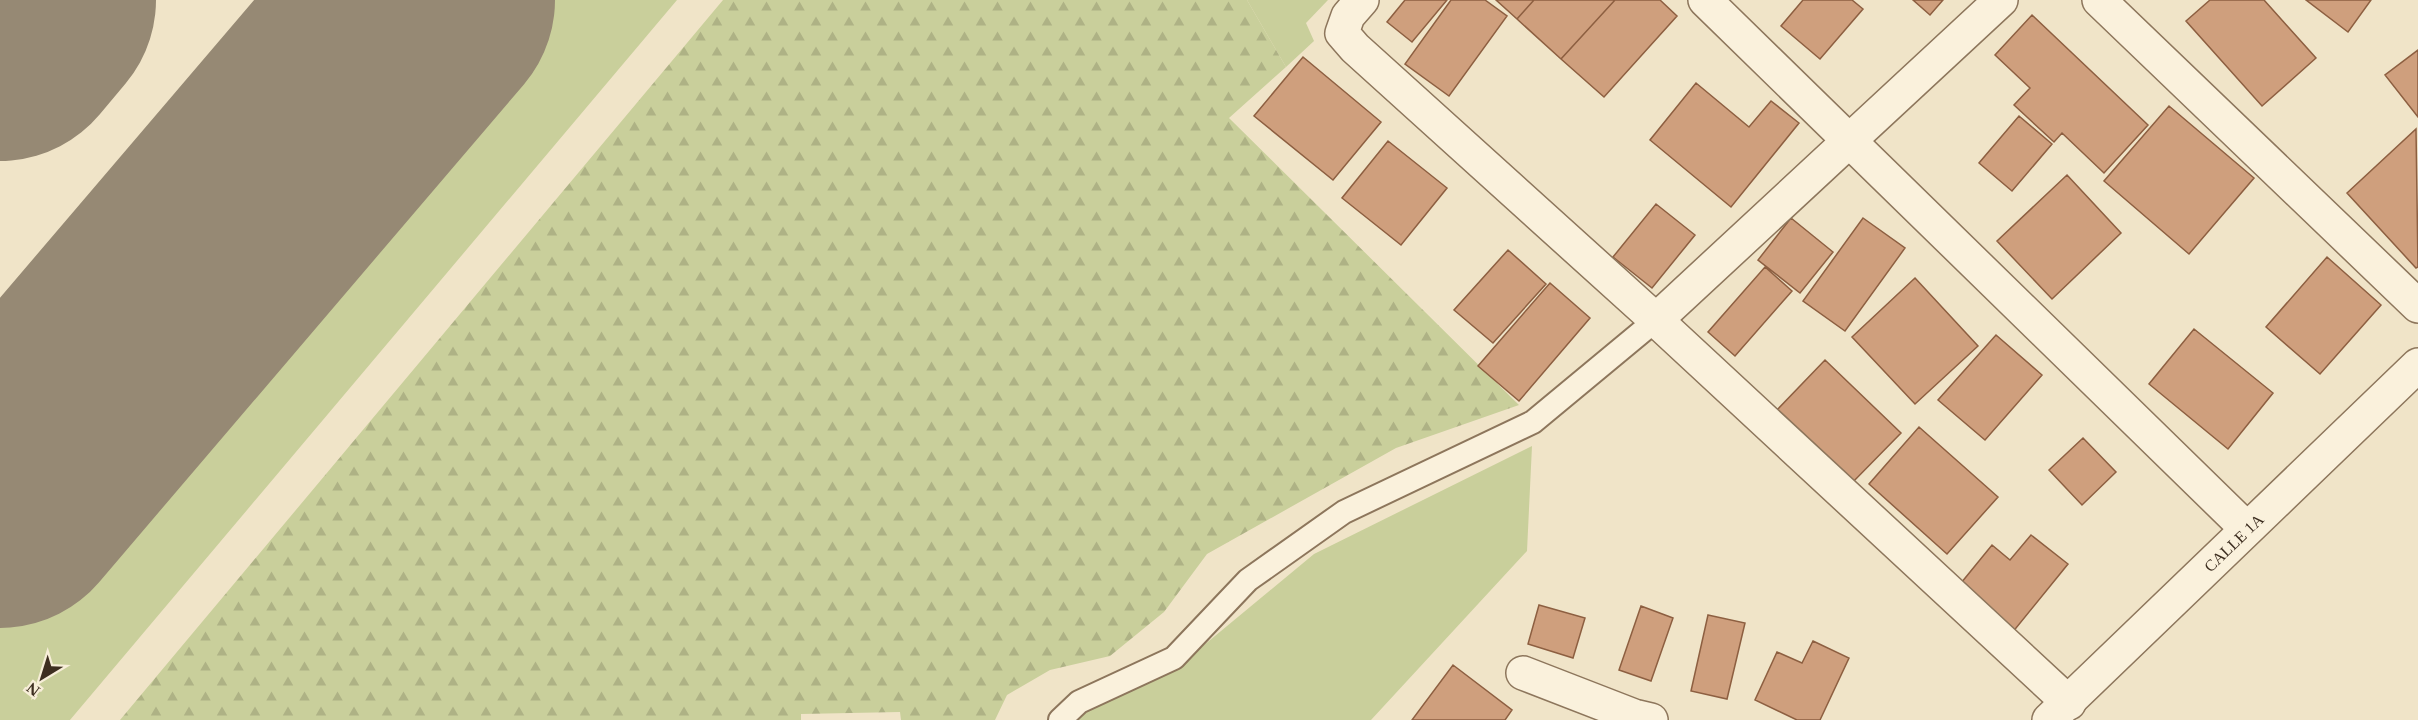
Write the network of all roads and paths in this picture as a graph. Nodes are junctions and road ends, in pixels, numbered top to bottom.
1 (1362, 0) edge
2 (1705, 0) edge
3 (2001, 0) edge
4 (2099, 0) edge
5 (1850, 143) junction
6 (2418, 306) edge
7 (1656, 320) junction
8 (2418, 365) edge
9 (2247, 529) junction
10 (1523, 673) dead end
11 (2059, 711) edge
12 (1639, 719) edge
13 (1060, 720) edge

1 - 7 street
2 - 5 street
3 - 5 street
4 - 6 street
5 - 7 street
5 - 9 street
7 - 11 street
7 - 13 lane
8 - 9 street, CALLE 1A
9 - 11 street, CALLE 1A
10 - 12 street

